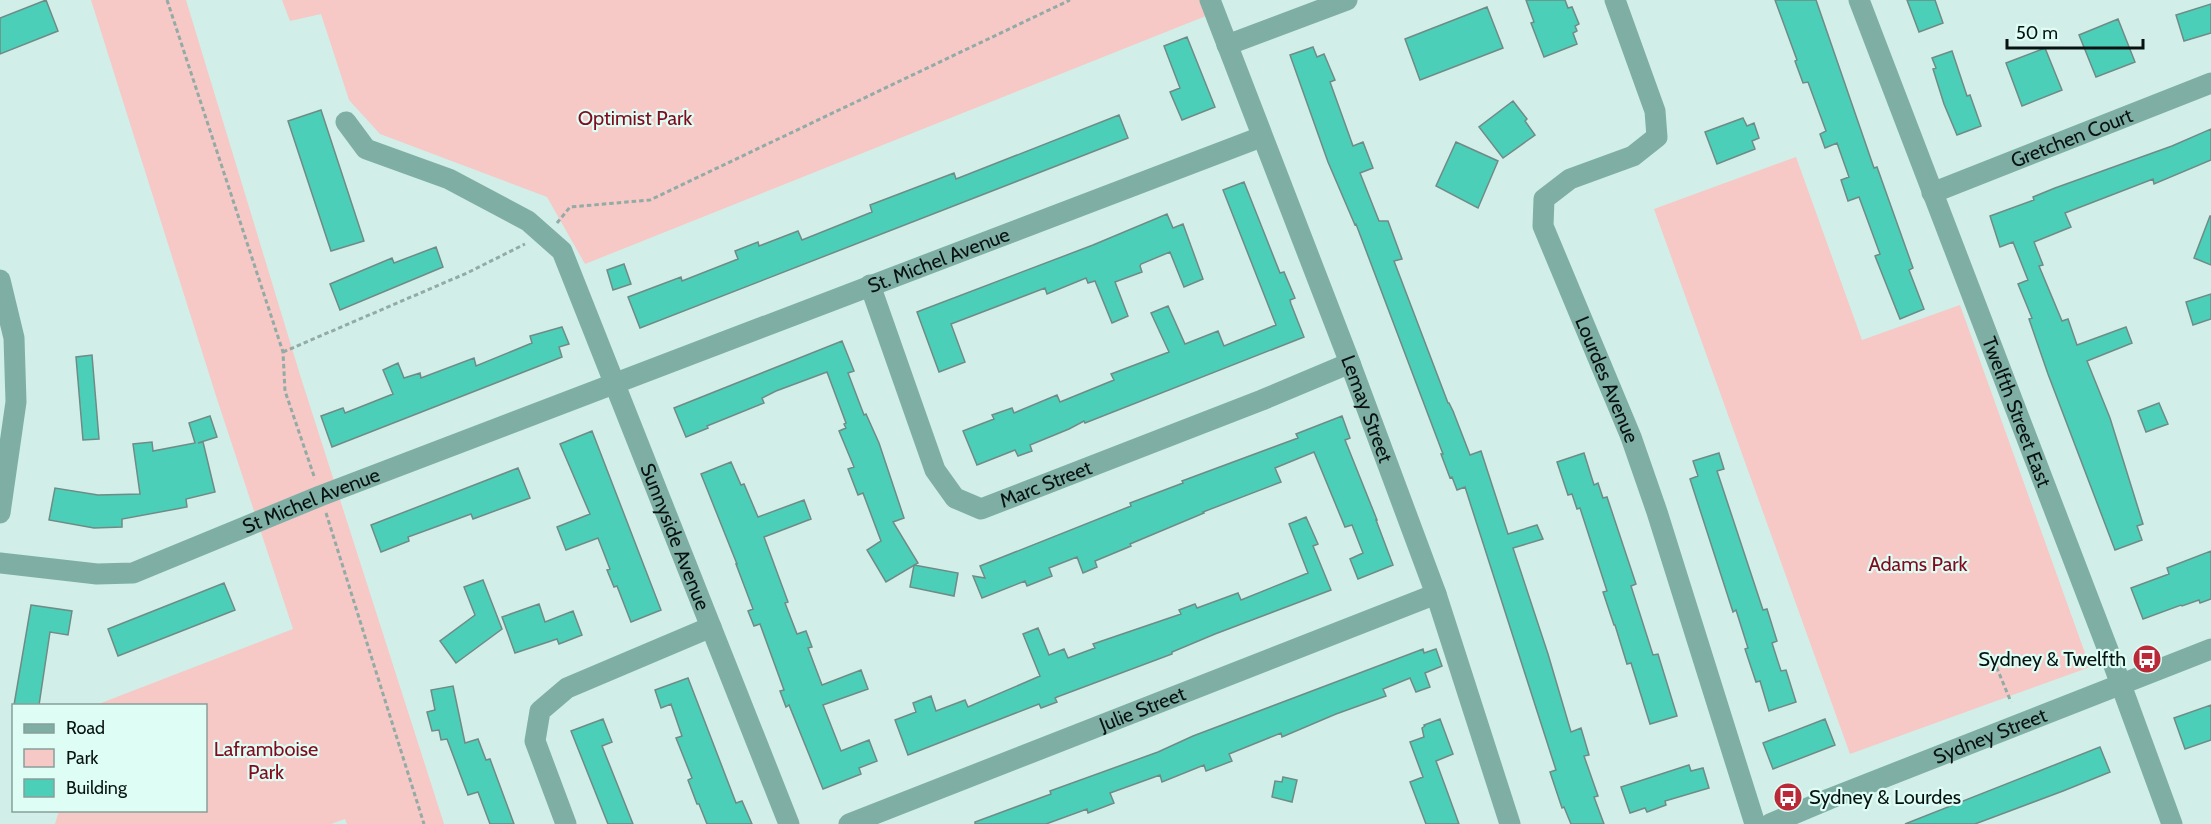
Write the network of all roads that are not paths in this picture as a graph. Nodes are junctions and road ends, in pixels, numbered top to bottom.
1 (1210, 0) edge
2 (1347, 0) edge
3 (1615, 0) edge
4 (1859, 0) edge
5 (1227, 45) junction
6 (2211, 84) edge
7 (346, 122) dead end
8 (1261, 137) junction
9 (1932, 193) junction
10 (0, 280) edge
11 (870, 285) junction
12 (1350, 363) junction
13 (615, 384) junction
14 (0, 513) edge
15 (0, 563) edge
16 (1437, 594) junction
17 (711, 627) junction
18 (2211, 649) edge
19 (2121, 684) junction
20 (566, 824) edge
21 (789, 824) edge
22 (849, 824) edge
23 (1510, 824) edge
24 (1755, 824) edge
25 (1770, 824) edge
26 (2172, 824) edge

1 - 5 street, Lemay Street
2 - 5 street
3 - 24 street, Lourdes Avenue
4 - 9 street, Twelfth Street East
5 - 8 street, Lemay Street
6 - 9 street, Gretchen Court
7 - 13 street, Sunnyside Avenue
8 - 11 street, St. Michel Avenue
8 - 12 street, Lemay Street
9 - 19 street, Twelfth Street East
10 - 14 street
11 - 12 street, Marc Street
11 - 13 street, St. Michel Avenue
12 - 16 street, Lemay Street
13 - 15 street, St Michel Avenue
13 - 17 street, Sunnyside Avenue
16 - 22 street, Julie Street
16 - 23 street, Lemay Street
17 - 20 street
17 - 21 street, Sunnyside Avenue
18 - 19 street, Sydney Street
19 - 25 street, Sydney Street
19 - 26 street, Twelfth Street East

